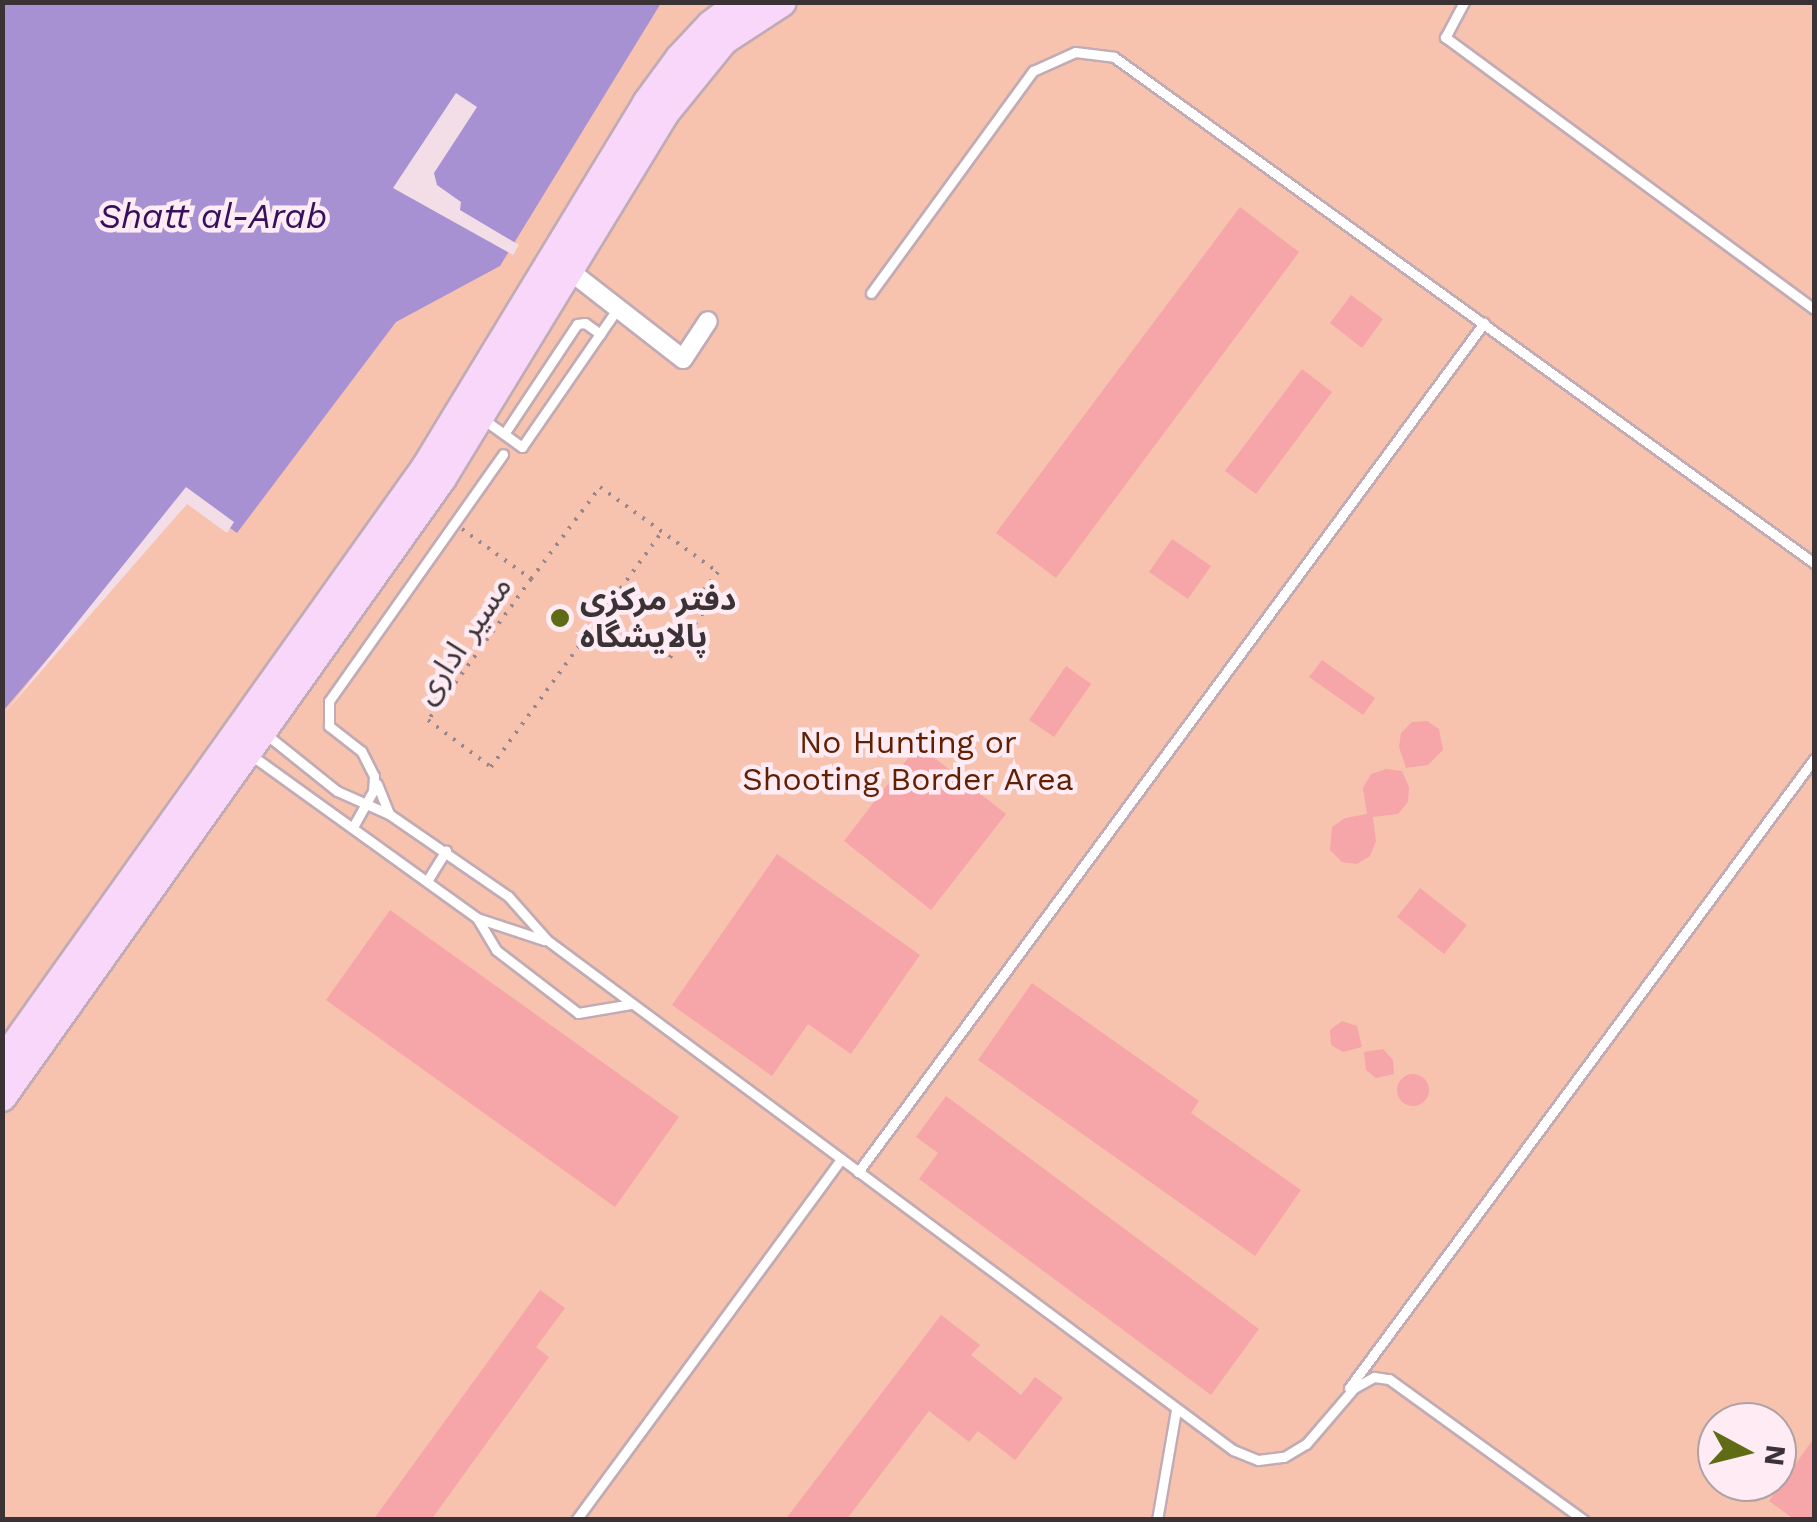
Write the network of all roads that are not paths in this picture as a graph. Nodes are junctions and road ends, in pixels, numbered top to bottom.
1 (741, 2) edge
2 (782, 2) edge
3 (1464, 2) edge
4 (570, 271) junction
5 (871, 294) dead end
6 (618, 308) junction
7 (1814, 309) edge
8 (708, 321) dead end
9 (1484, 323) junction
10 (600, 334) junction
11 (481, 417) junction
12 (504, 434) junction
13 (502, 454) dead end
14 (1814, 563) edge
15 (255, 742) junction
16 (1814, 759) edge
17 (374, 776) junction
18 (366, 804) junction
19 (389, 814) junction
20 (353, 827) junction
21 (446, 851) junction
22 (427, 881) junction
23 (477, 918) junction
24 (547, 940) junction
25 (632, 1004) junction
26 (2, 1062) edge
27 (2, 1097) edge
28 (840, 1159) junction
29 (858, 1172) junction
30 (1176, 1410) junction
31 (1332, 1411) junction
32 (576, 1520) edge
33 (1157, 1520) edge
34 (1584, 1520) edge

1 - 26 main road
2 - 4 main road
3 - 7 lane
4 - 6 street
4 - 11 main road
5 - 9 lane
6 - 8 street
6 - 10 lane
9 - 14 lane
9 - 29 lane
10 - 12 lane
10 - 12 lane
11 - 12 lane
11 - 15 main road
13 - 17 lane
15 - 18 lane
15 - 20 lane
15 - 27 main road
16 - 31 lane
17 - 18 lane
17 - 19 lane
18 - 19 lane
18 - 20 lane
19 - 21 lane
20 - 22 lane
21 - 22 lane
21 - 24 lane
22 - 23 lane
23 - 24 lane
23 - 25 lane
24 - 25 lane
25 - 28 lane
28 - 29 lane
28 - 32 lane
29 - 30 lane
30 - 31 lane
30 - 33 lane
31 - 34 lane

